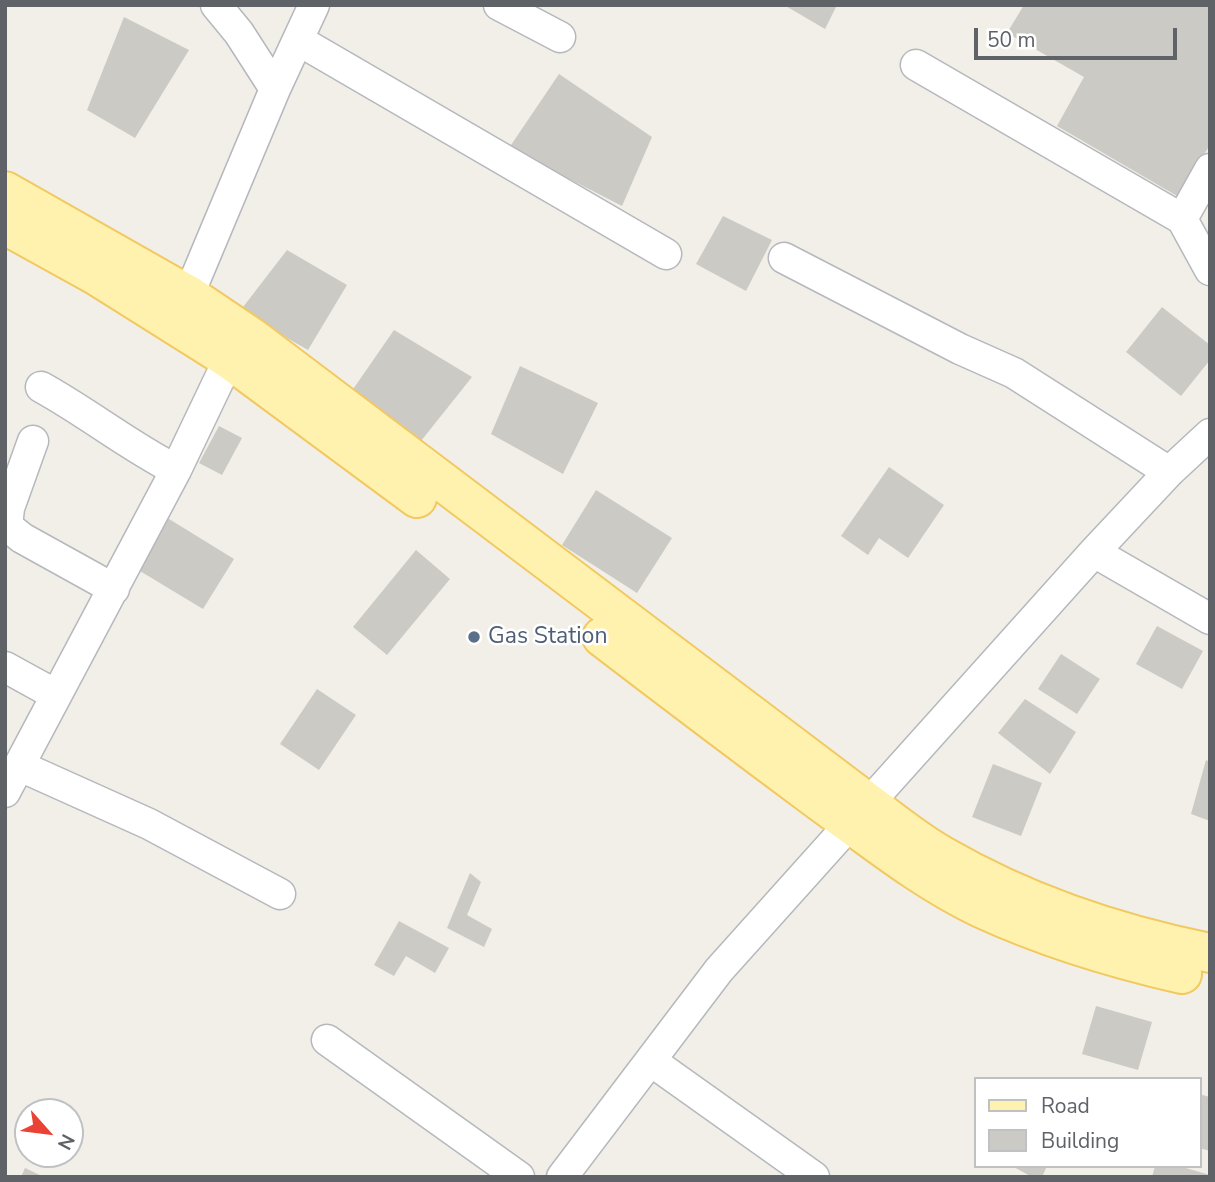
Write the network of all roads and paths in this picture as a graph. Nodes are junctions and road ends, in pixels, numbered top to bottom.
1 (216, 5) edge
2 (314, 5) edge
3 (499, 5) edge
4 (560, 37) dead end
5 (298, 40) junction
6 (916, 65) dead end
7 (275, 89) junction
8 (1210, 169) edge
9 (5, 191) edge
10 (1182, 219) junction
11 (5, 225) edge
12 (666, 254) dead end
13 (784, 258) dead end
14 (1210, 270) edge
15 (183, 310) junction
16 (229, 359) junction
17 (41, 387) dead end
18 (1210, 434) edge
19 (33, 441) dead end
20 (388, 459) junction
21 (176, 470) junction
22 (1169, 472) junction
23 (1094, 552) junction
24 (114, 589) junction
25 (1210, 619) edge
26 (5, 667) edge
27 (56, 695) junction
28 (20, 766) junction
29 (5, 792) edge
30 (858, 813) junction
31 (280, 894) dead end
32 (1210, 953) edge
33 (1210, 980) edge
34 (327, 1040) dead end
35 (650, 1061) junction
36 (519, 1177) edge
37 (562, 1177) edge
38 (814, 1177) edge

1 - 7 street
2 - 5 street
3 - 4 street
5 - 7 street
5 - 12 street
6 - 10 street
7 - 15 street
8 - 10 street
9 - 15 main road
10 - 14 street
11 - 15 main road
13 - 22 street
15 - 16 main road
15 - 20 main road
16 - 20 main road
16 - 21 street
17 - 21 street
18 - 22 street
19 - 24 street
20 - 30 main road
21 - 24 street
22 - 23 street
23 - 25 street
23 - 30 street
24 - 27 street
26 - 27 street
27 - 28 street
28 - 29 street
28 - 31 street
30 - 32 main road
30 - 33 main road
30 - 35 street
34 - 36 street
35 - 37 street
35 - 38 street

